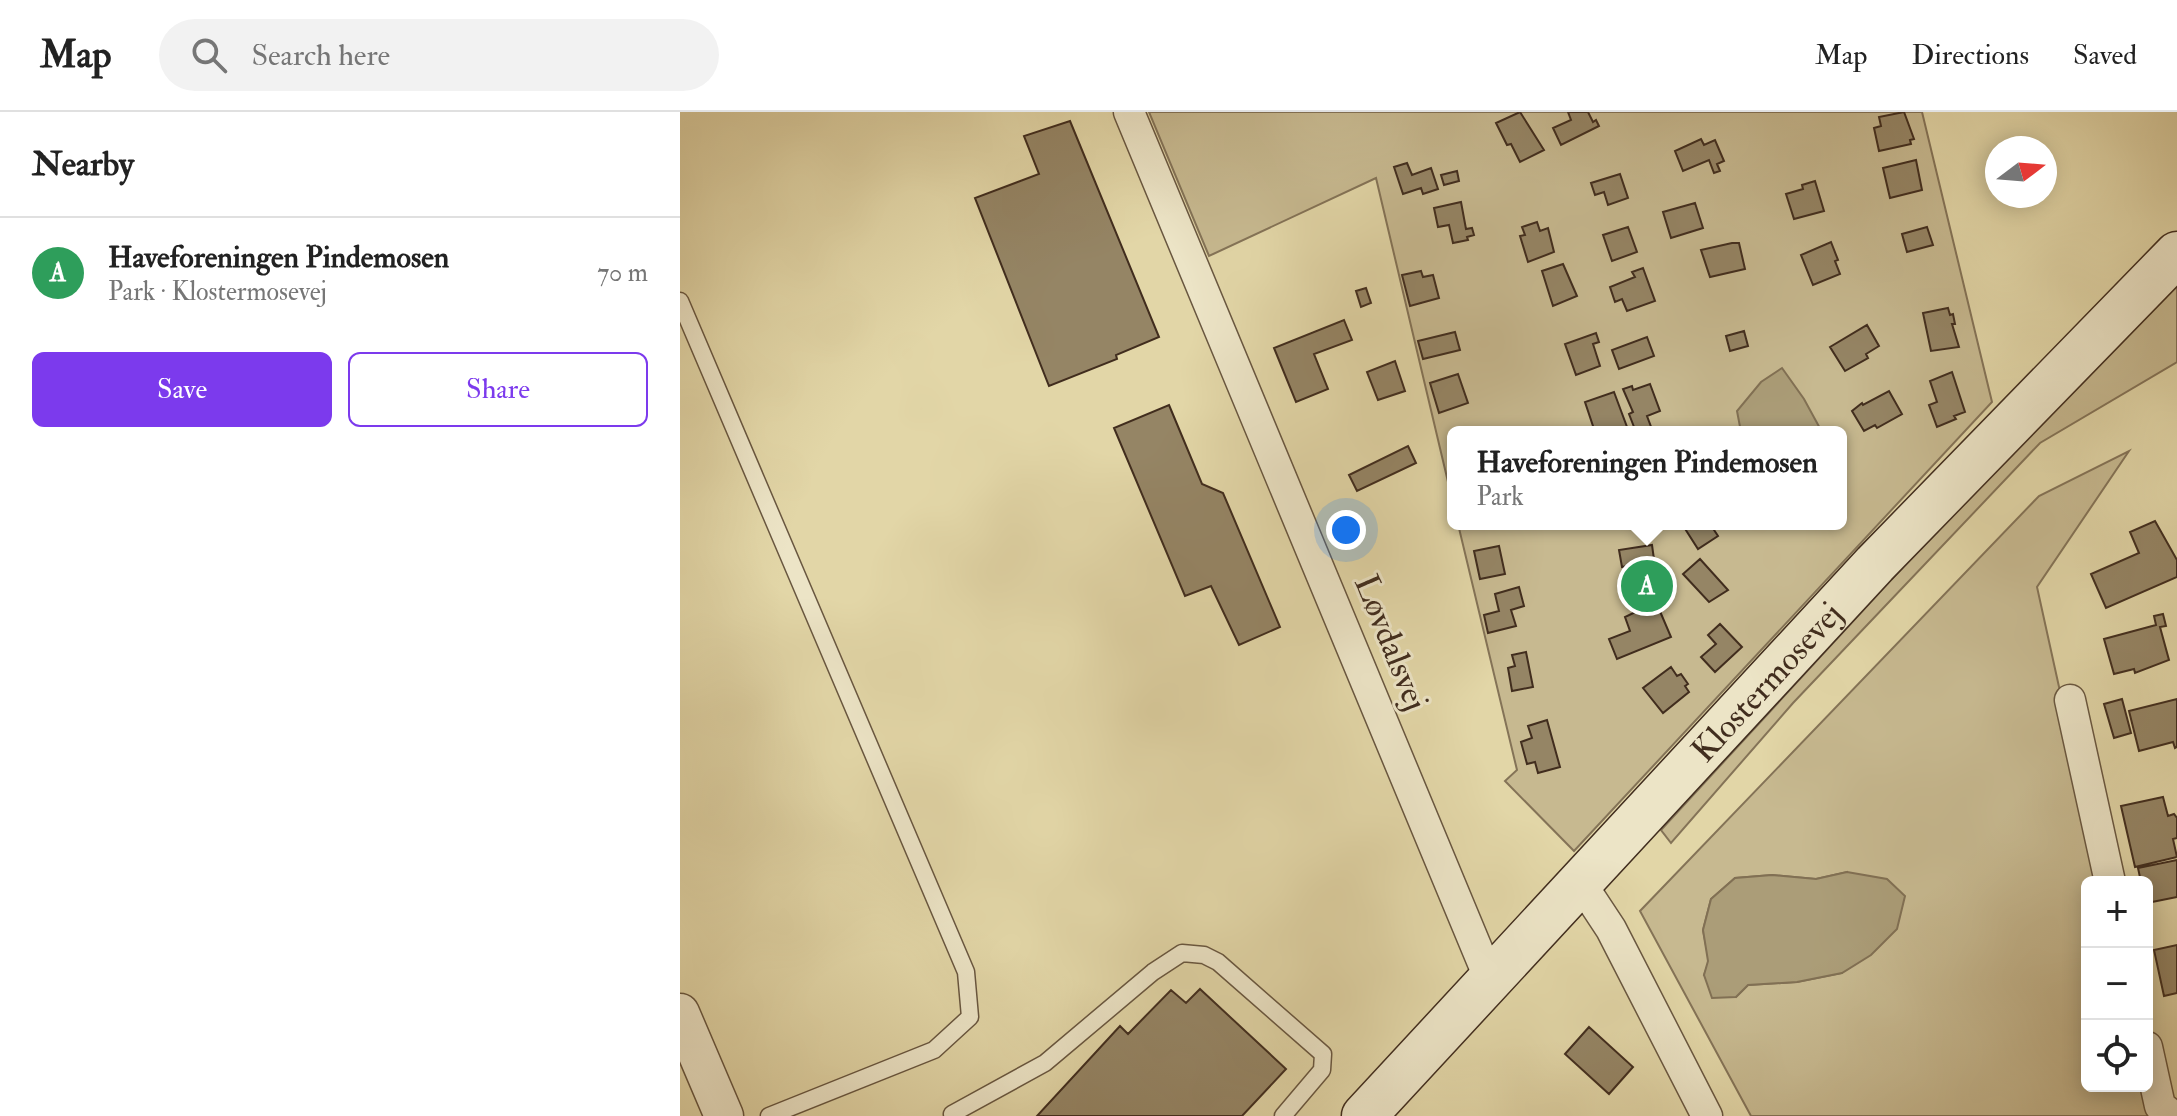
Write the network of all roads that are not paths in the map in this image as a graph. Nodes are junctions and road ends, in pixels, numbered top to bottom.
1 (1129, 112) edge
2 (2177, 254) edge
3 (680, 301) edge
4 (2070, 700) dead end
5 (2109, 876) edge
6 (1580, 882) junction
7 (1490, 980) junction
8 (680, 1013) edge
9 (2153, 1074) edge
10 (952, 1114) dead end
11 (724, 1116) edge
12 (769, 1116) edge
13 (1283, 1116) edge
14 (1364, 1116) edge
15 (1707, 1116) edge
16 (2173, 1116) edge

1 - 7 street, Løvdalsvej
2 - 6 main road, Klostermosevej
3 - 12 lane
4 - 5 street
6 - 7 main road, Klostermosevej
6 - 15 street
7 - 14 main road, Klostermosevej
8 - 11 street
9 - 16 street
10 - 13 lane

